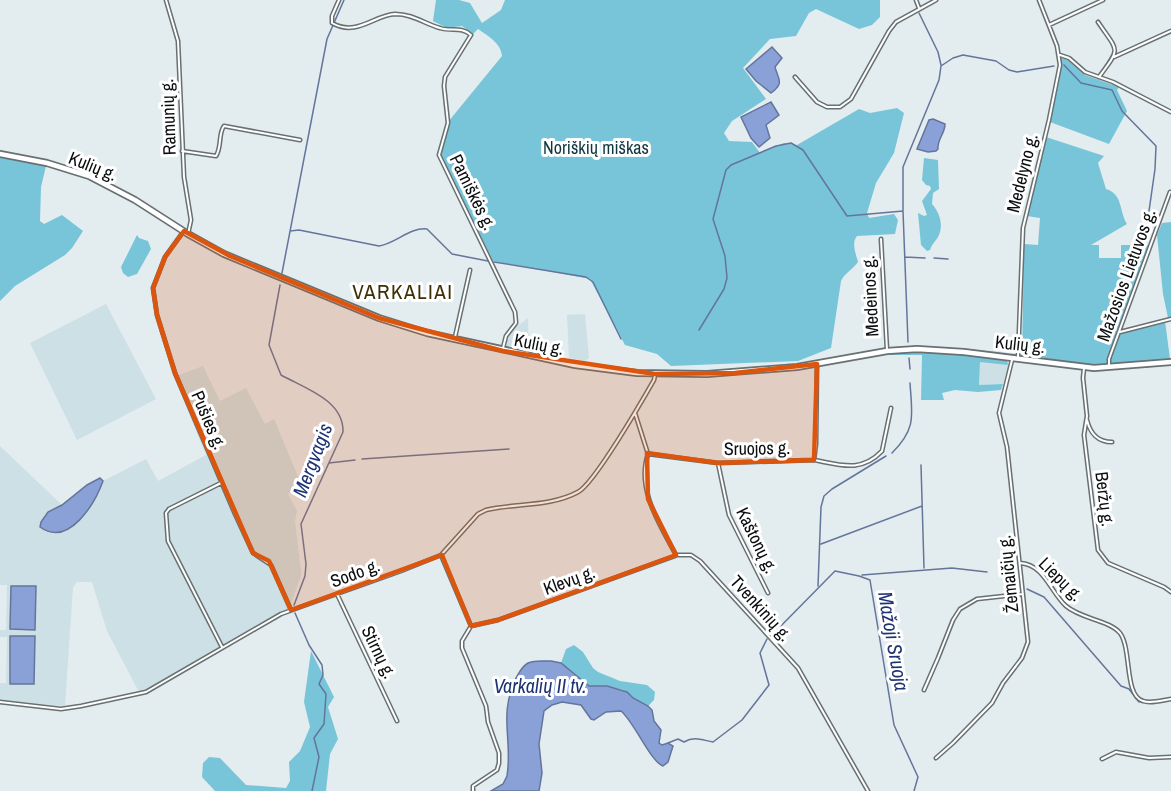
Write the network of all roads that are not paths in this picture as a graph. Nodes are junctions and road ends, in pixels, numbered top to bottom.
1 (166, 0) edge
2 (339, 0) edge
3 (916, 0) edge
4 (936, 0) edge
5 (1039, 0) edge
6 (1102, 0) edge
7 (920, 9) junction
8 (1098, 22) dead end
9 (1049, 25) junction
10 (1171, 31) edge
11 (1060, 55) junction
12 (1114, 57) junction
13 (795, 77) dead end
14 (1099, 77) junction
15 (1171, 112) edge
16 (300, 140) dead end
17 (182, 151) junction
18 (0, 154) edge
19 (1170, 192) edge
20 (186, 232) junction
21 (881, 239) dead end
22 (470, 270) dead end
23 (1171, 319) edge
24 (1120, 332) junction
25 (454, 340) junction
26 (503, 351) junction
27 (887, 351) junction
28 (1015, 357) junction
29 (1171, 362) edge
30 (817, 364) junction
31 (1084, 367) junction
32 (1109, 368) junction
33 (655, 374) junction
34 (891, 408) dead end
35 (635, 413) junction
36 (1087, 420) junction
37 (1112, 442) dead end
38 (648, 454) junction
39 (814, 460) junction
40 (718, 463) junction
41 (221, 483) junction
42 (441, 555) junction
43 (676, 555) junction
44 (1020, 563) junction
45 (1171, 592) edge
46 (768, 593) dead end
47 (337, 594) junction
48 (1023, 594) junction
49 (291, 610) junction
50 (471, 626) junction
51 (222, 648) junction
52 (924, 690) dead end
53 (1171, 699) edge
54 (0, 702) edge
55 (397, 721) dead end
56 (1171, 757) edge
57 (936, 758) dead end
58 (1102, 759) dead end
59 (473, 791) edge
60 (868, 791) edge

1 - 17 street, Ramunių g.
2 - 26 street, Pamiškės g.
3 - 7 street
4 - 7 street
5 - 9 street, Medelyno g.
6 - 9 street
7 - 13 street
8 - 12 street
9 - 11 street, Medelyno g.
10 - 12 street
11 - 14 street
11 - 28 street, Medelyno g.
12 - 14 street
14 - 15 street
16 - 17 street
17 - 20 street, Ramunių g.
18 - 20 main road, Kulių g.
19 - 24 street, Mažosios Lietuvos g.
20 - 25 main road, Kulių g.
20 - 41 street, Pušies g.
21 - 27 street, Medeinos g.
22 - 25 street
23 - 24 street
24 - 32 street, Mažosios Lietuvos g.
25 - 26 main road, Kulių g.
26 - 33 main road, Kulių g.
27 - 28 main road, Kulių g.
27 - 30 main road, Kulių g.
28 - 31 main road, Kulių g.
28 - 44 street, Žemaičių g.
29 - 32 main road, Kulių g.
30 - 33 main road, Kulių g.
30 - 39 street, Sruojos g.
31 - 32 main road, Kulių g.
31 - 36 street, Beržų g.
33 - 35 street, Sodo g.
34 - 39 street
35 - 38 street
35 - 42 street, Sodo g.
36 - 37 street
36 - 45 street, Beržų g.
38 - 40 street, Sruojos g.
38 - 43 street
39 - 40 street, Sruojos g.
40 - 46 street, Kaštonų g.
41 - 49 street, Pušies g.
41 - 51 street
42 - 47 street, Sodo g.
42 - 50 street
43 - 50 street, Klevų g.
43 - 60 street, Tvenkinių g.
44 - 48 street, Žemaičių g.
44 - 53 street, Liepų g.
47 - 49 street, Sodo g.
47 - 55 street, Stirnų g.
48 - 52 street
48 - 57 street, Žemaičių g.
49 - 51 street, Sodo g.
50 - 59 street
51 - 54 street, Sodo g.
56 - 58 street

